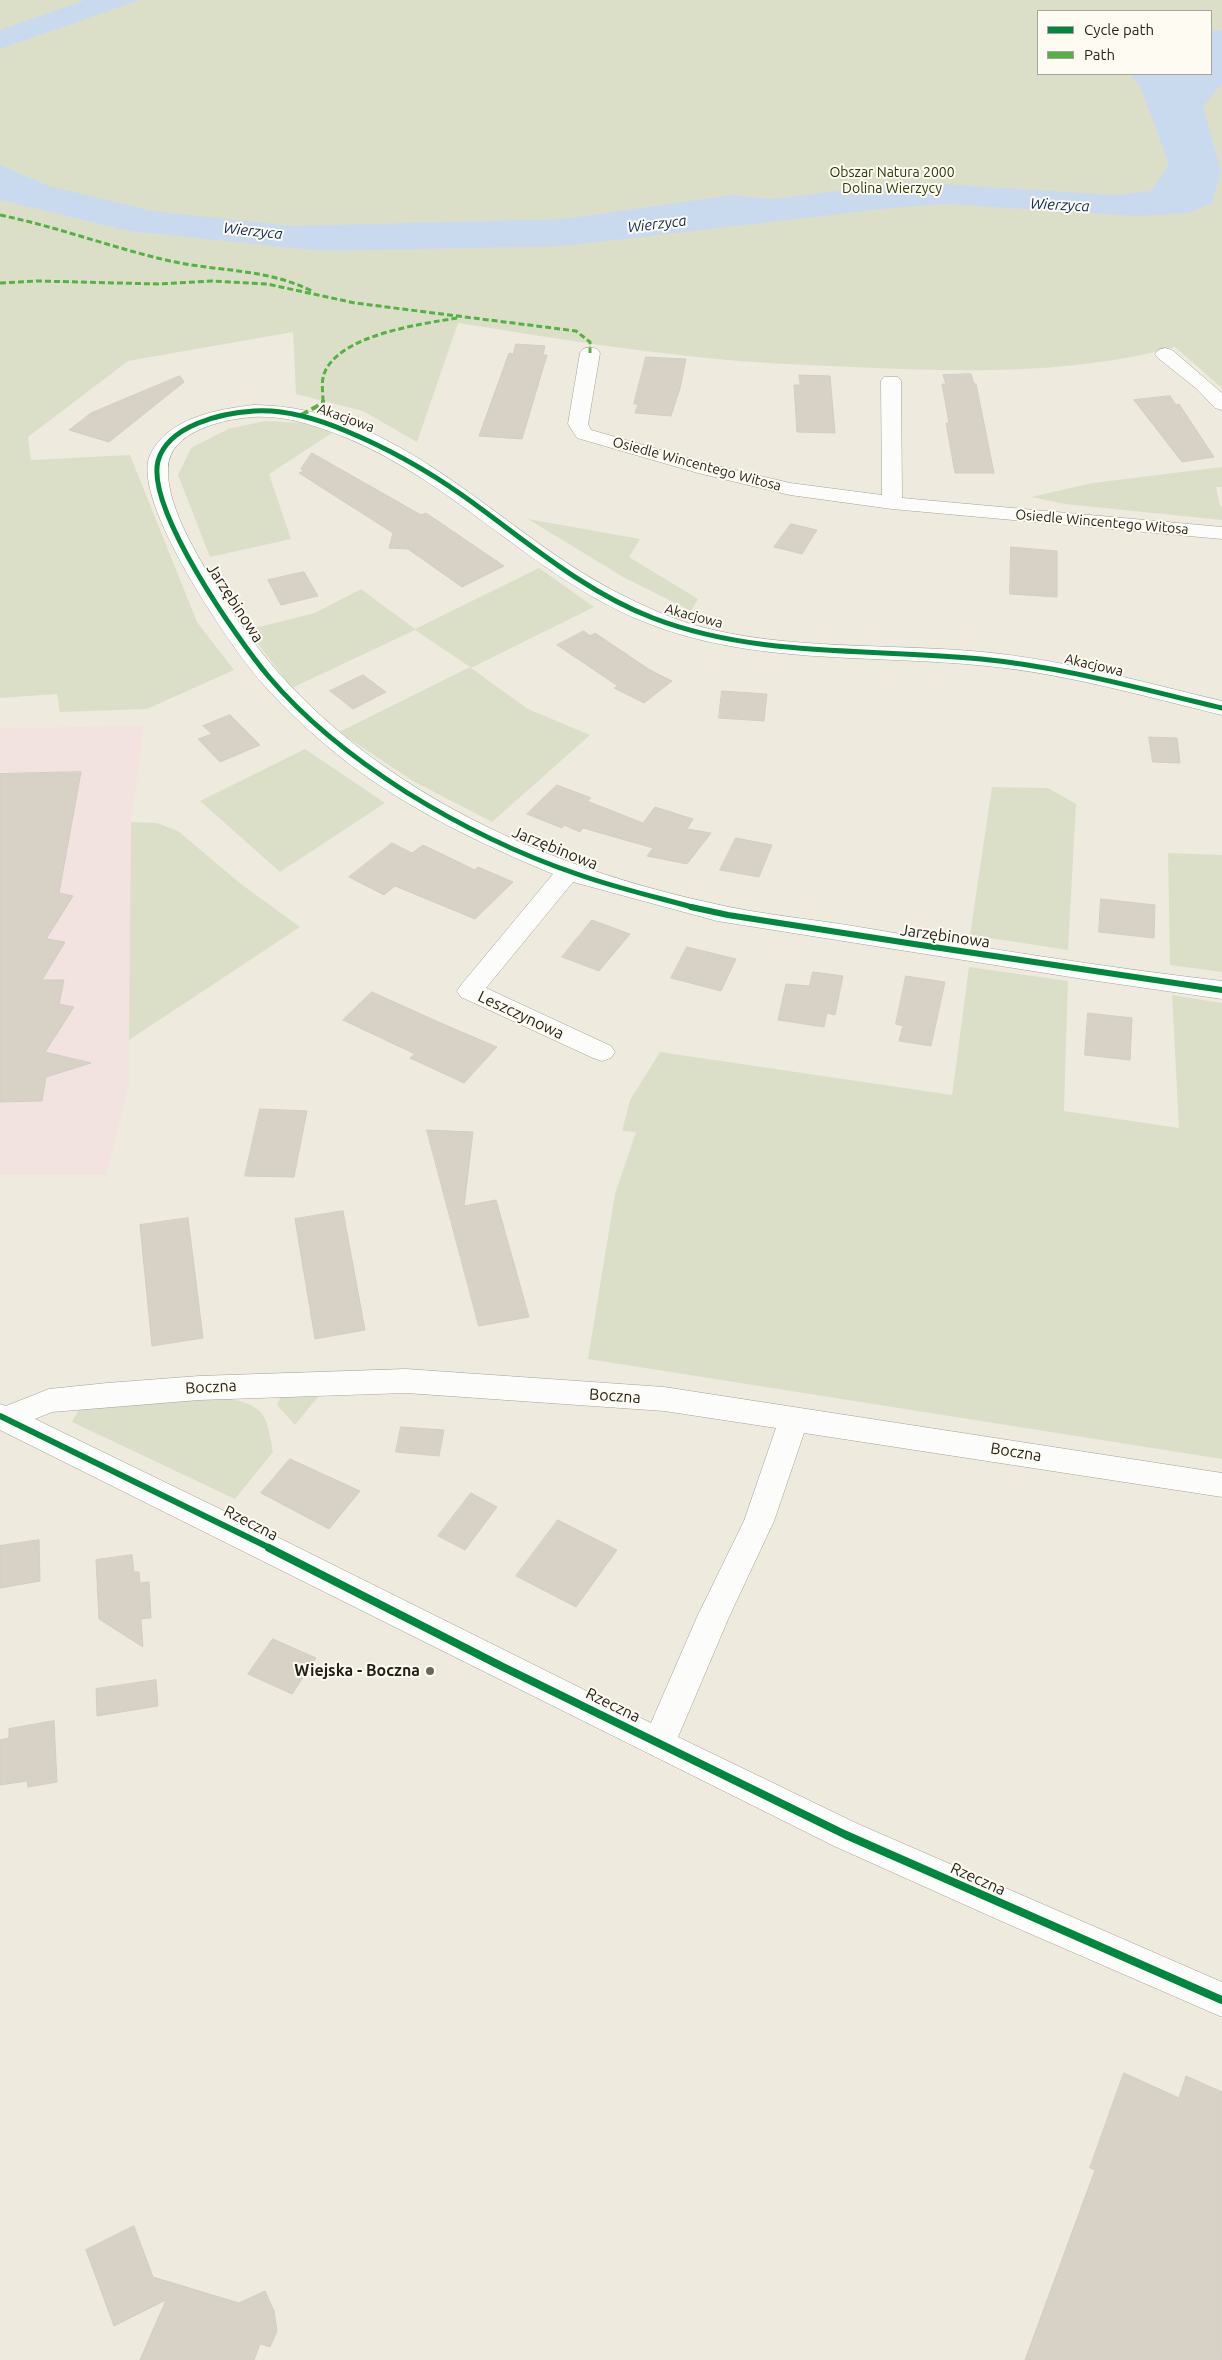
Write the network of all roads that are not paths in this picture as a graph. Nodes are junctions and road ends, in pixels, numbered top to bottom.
1 (590, 353) dead end
2 (1165, 354) dead end
3 (891, 381) dead end
4 (1222, 404) edge
5 (211, 419) joint
6 (892, 503) junction
7 (1222, 533) edge
8 (1222, 708) edge
9 (568, 872) junction
10 (1222, 990) edge
11 (602, 1052) dead end
12 (3, 1417) edge
13 (794, 1419) junction
14 (1222, 1485) edge
15 (659, 1743) junction
16 (1222, 2000) edge

1 - 6 street, Osiedle Wincentego Witosa
2 - 4 street
3 - 6 street
5 - 8 street, Akacjowa
5 - 9 street, Jarzębinowa
6 - 7 street, Osiedle Wincentego Witosa
9 - 10 street, Jarzębinowa
9 - 11 street, Leszczynowa
12 - 13 street, Boczna
12 - 15 street, Rzeczna
13 - 14 street, Boczna
13 - 15 street
15 - 16 street, Rzeczna

